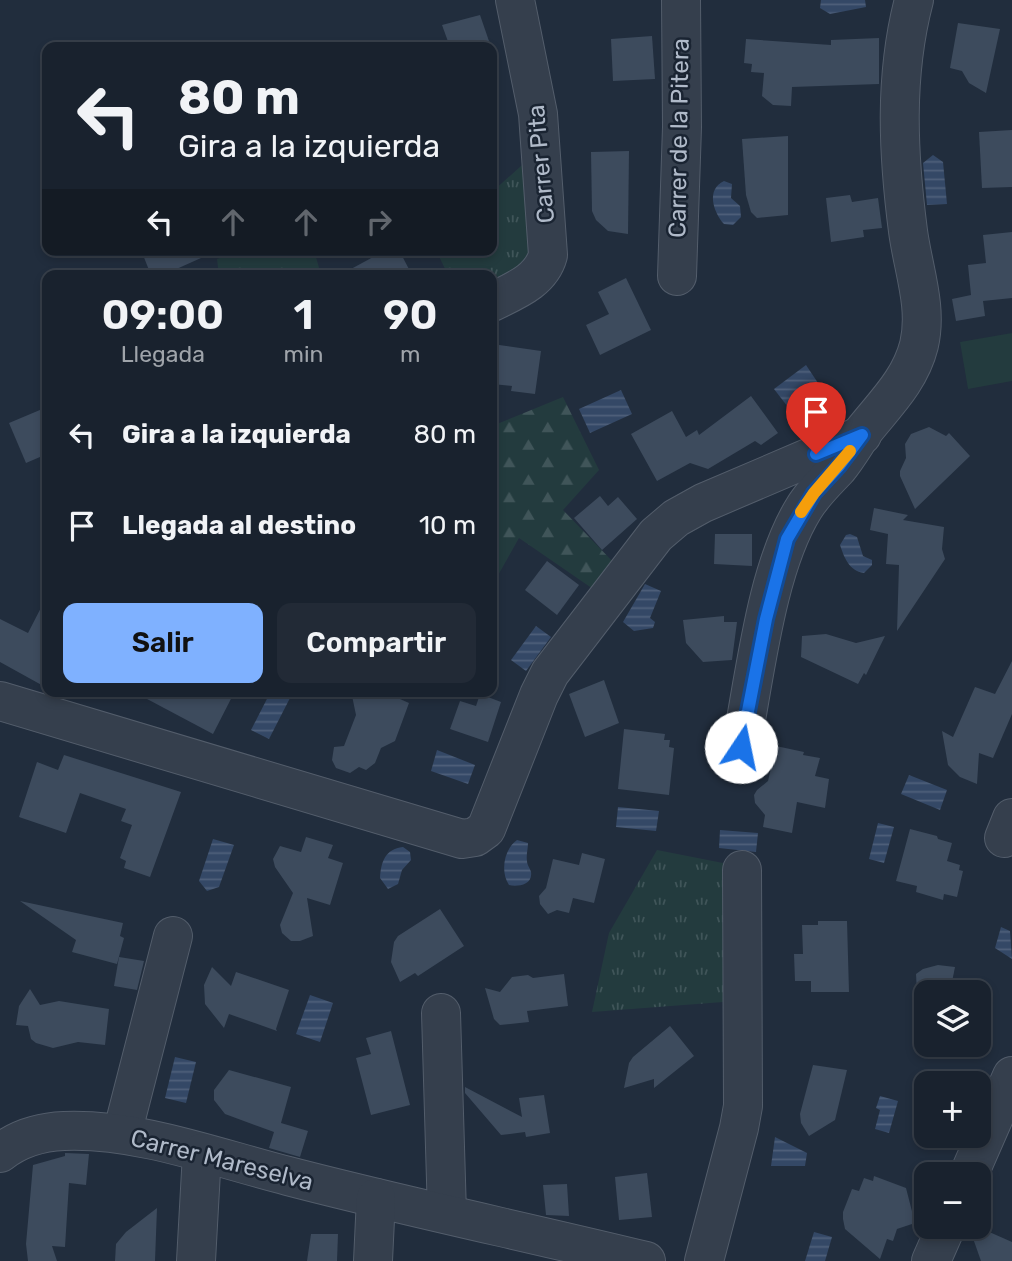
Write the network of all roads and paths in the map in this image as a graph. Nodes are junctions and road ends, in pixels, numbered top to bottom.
1 (515, 0) edge
2 (681, 0) edge
3 (915, 0) edge
4 (677, 276) dead end
5 (497, 300) edge
6 (862, 435) junction
7 (0, 701) edge
8 (741, 747) dead end
9 (742, 870) dead end
10 (173, 936) dead end
11 (441, 1013) dead end
12 (1012, 1076) edge
13 (122, 1134) junction
14 (0, 1153) edge
15 (202, 1153) junction
16 (974, 1162) edge
17 (376, 1198) junction
18 (447, 1214) junction
19 (941, 1239) edge
20 (594, 1255) edge
21 (196, 1261) edge
22 (373, 1261) edge
23 (646, 1261) edge
24 (704, 1261) edge
25 (931, 1261) edge

1 - 5 street, Carrer Pita
2 - 4 street, Carrer de la Pitera
3 - 6 street
6 - 7 street
6 - 8 street
9 - 24 street
10 - 13 street
11 - 18 street
12 - 16 street
13 - 14 street, Carrer Mareselva
13 - 15 street, Carrer Mareselva
15 - 17 street, Carrer Mareselva
15 - 21 street
17 - 18 street, Carrer Mareselva
17 - 22 street
18 - 20 street, Carrer Mareselva
19 - 25 street
20 - 23 street, Carrer Mareselva

